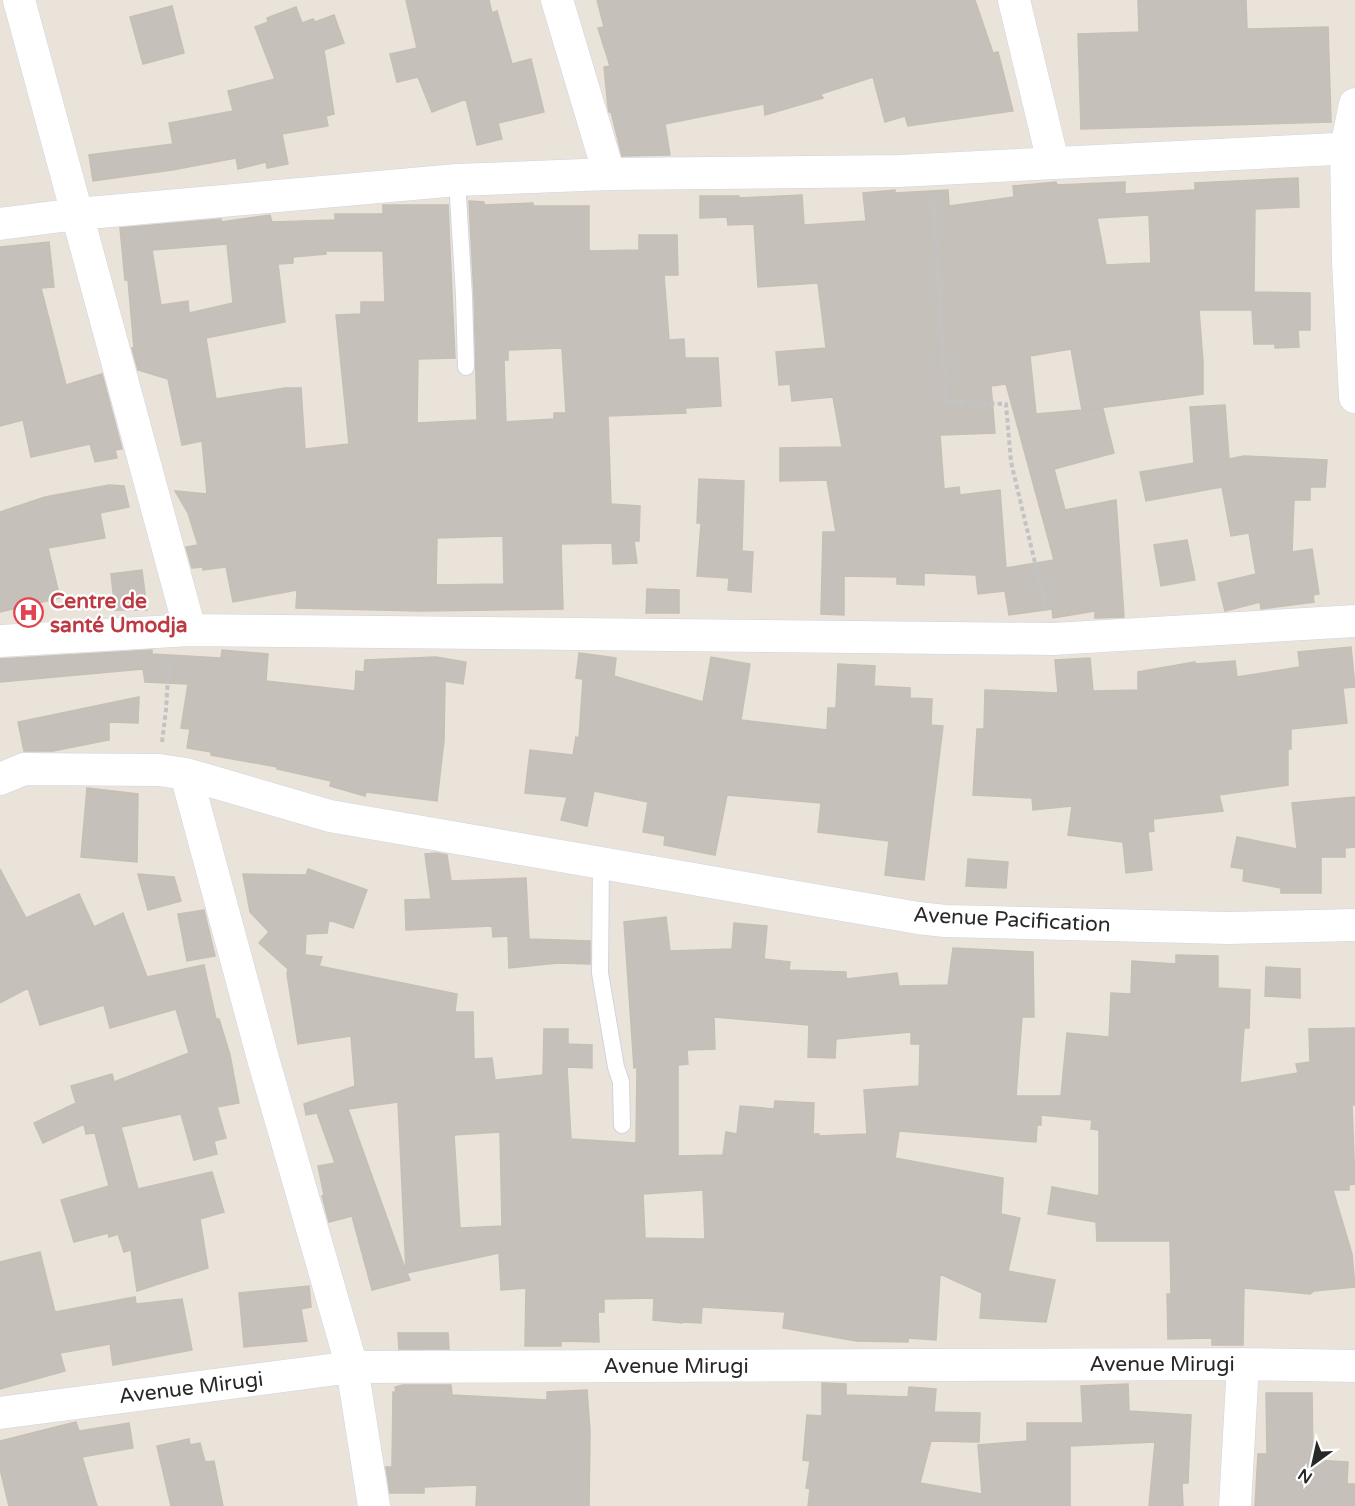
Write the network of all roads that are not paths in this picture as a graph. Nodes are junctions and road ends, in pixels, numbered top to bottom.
1 (18, 0) edge
2 (557, 0) edge
3 (1014, 0) edge
4 (1355, 104) edge
5 (1351, 148) edge
6 (1053, 162) junction
7 (609, 174) junction
8 (457, 180) junction
9 (76, 214) junction
10 (0, 224) edge
11 (466, 367) dead end
12 (1355, 397) edge
13 (1355, 621) edge
14 (180, 631) junction
15 (0, 641) edge
16 (172, 772) junction
17 (0, 779) edge
18 (601, 863) junction
19 (1355, 925) edge
20 (622, 1125) dead end
21 (1243, 1364) junction
22 (1355, 1366) edge
23 (352, 1367) junction
24 (0, 1413) edge
25 (374, 1506) edge
26 (1235, 1506) edge

1 - 9 street
2 - 7 street
3 - 6 street
4 - 5 street
5 - 6 street
5 - 12 street
6 - 7 street
7 - 8 street
8 - 9 street
8 - 11 lane
9 - 10 street
9 - 14 street
13 - 14 street
14 - 15 street
16 - 17 street, Avenue Pacification
16 - 18 street, Avenue Pacification
16 - 23 street
18 - 19 street, Avenue Pacification
18 - 20 lane
21 - 22 street, Avenue Mirugi
21 - 23 street, Avenue Mirugi
21 - 26 street
23 - 24 street, Avenue Mirugi
23 - 25 street

